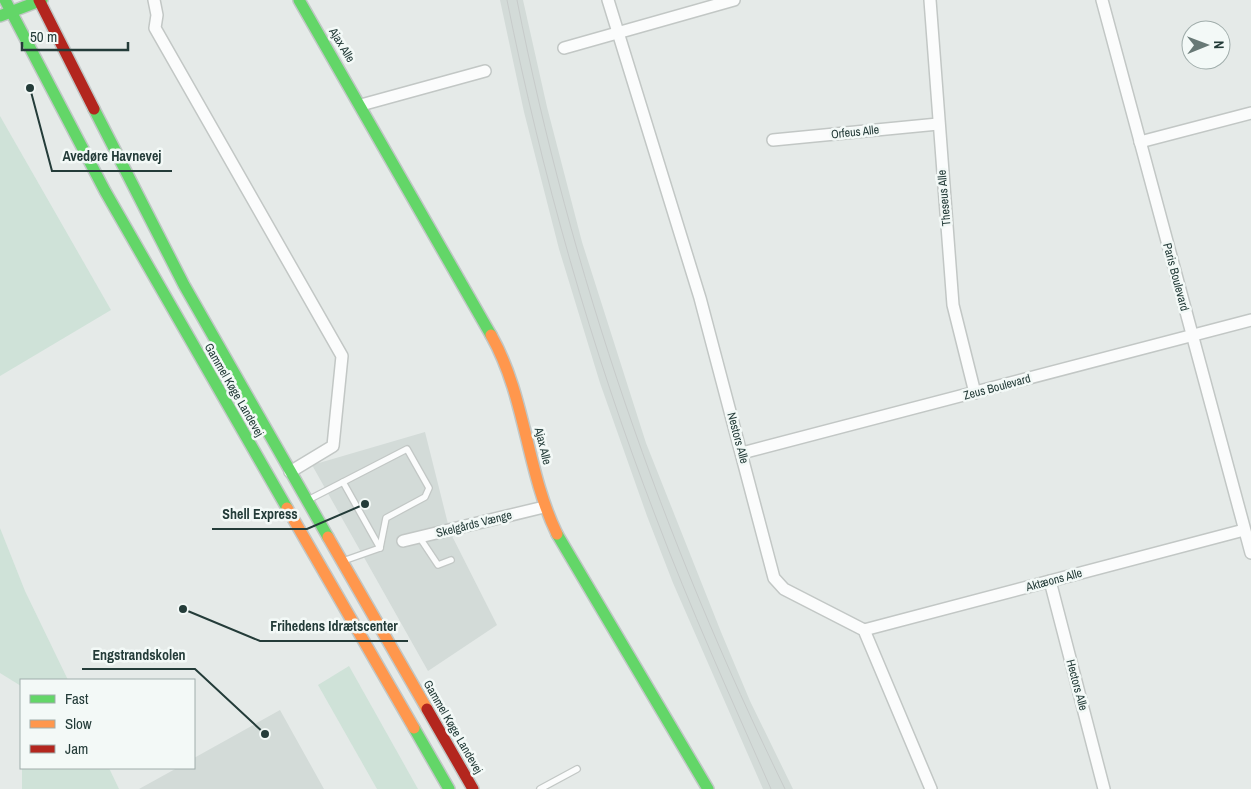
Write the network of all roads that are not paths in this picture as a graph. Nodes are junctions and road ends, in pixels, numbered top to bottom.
1 (6, 0) edge
2 (18, 0) edge
3 (40, 0) edge
4 (300, 0) edge
5 (608, 0) edge
6 (734, 0) edge
7 (930, 0) edge
8 (1102, 0) edge
9 (153, 1) edge
10 (12, 12) junction
11 (0, 16) edge
12 (618, 33) junction
13 (564, 48) dead end
14 (485, 71) dead end
15 (361, 105) junction
16 (1251, 113) edge
17 (938, 124) junction
18 (773, 140) dead end
19 (1140, 142) junction
20 (1251, 320) edge
21 (1191, 336) junction
22 (975, 392) junction
23 (742, 453) junction
24 (290, 472) junction
25 (343, 482) junction
26 (306, 501) junction
27 (544, 507) junction
28 (1244, 530) junction
29 (420, 538) junction
30 (403, 541) dead end
31 (380, 548) junction
32 (1251, 551) edge
33 (451, 560) dead end
34 (341, 562) junction
35 (1050, 581) junction
36 (864, 630) junction
37 (577, 769) dead end
38 (449, 789) edge
39 (473, 789) edge
40 (540, 789) edge
41 (708, 789) edge
42 (931, 789) edge
43 (1104, 789) edge

1 - 10 main road, Gammel Køge Landevej
2 - 10 main road
3 - 10 main road
3 - 24 main road, Gammel Køge Landevej
4 - 15 main road, Ajax Alle
5 - 12 street, Nestors Alle
6 - 12 street
7 - 17 street, Theseus Alle
8 - 19 street, Paris Boulevard
9 - 24 street
10 - 11 main road
10 - 38 main road, Gammel Køge Landevej
12 - 13 street
12 - 23 street, Nestors Alle
14 - 15 street
15 - 27 main road, Ajax Alle
16 - 19 street
17 - 18 street, Orfeus Alle
17 - 22 street, Theseus Alle
19 - 21 street, Paris Boulevard
20 - 21 street, Zeus Boulevard
21 - 22 street, Zeus Boulevard
21 - 28 street, Paris Boulevard
22 - 23 street, Zeus Boulevard
23 - 36 street, Nestors Alle
24 - 26 main road, Gammel Køge Landevej
25 - 26 lane
25 - 31 lane
25 - 31 lane
26 - 34 main road, Gammel Køge Landevej
27 - 29 street, Skelgårds Vænge
27 - 41 main road, Ajax Alle
28 - 32 street, Paris Boulevard
28 - 35 street, Aktæons Alle
29 - 30 street, Skelgårds Vænge
29 - 33 lane
31 - 34 lane
34 - 39 main road, Gammel Køge Landevej
35 - 36 street, Aktæons Alle
35 - 43 street, Hectors Alle
36 - 42 street
37 - 40 lane

